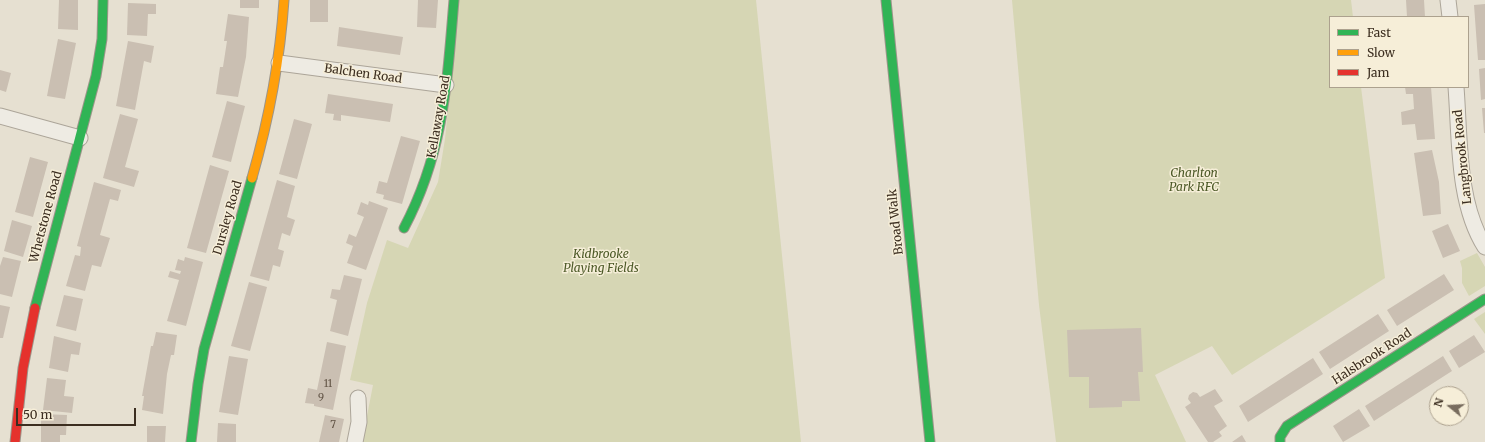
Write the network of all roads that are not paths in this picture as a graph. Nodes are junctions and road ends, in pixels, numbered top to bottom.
1 (103, 0) edge
2 (284, 0) edge
3 (454, 0) edge
4 (886, 0) edge
5 (1448, 0) edge
6 (1450, 16) edge
7 (279, 63) junction
8 (446, 86) junction
9 (1456, 88) edge
10 (0, 116) edge
11 (80, 138) junction
12 (404, 228) dead end
13 (1485, 247) edge
14 (1485, 299) edge
15 (358, 398) dead end
16 (15, 442) edge
17 (191, 442) edge
18 (355, 442) edge
19 (930, 442) edge
20 (1280, 442) edge

1 - 11 street, Whetstone Road
2 - 7 street, Dursley Road
3 - 8 street, Kellaway Road
4 - 19 street, Broad Walk
5 - 6 street
7 - 8 street, Balchen Road
7 - 17 street, Dursley Road
8 - 12 street, Kellaway Road
9 - 13 street, Langbrook Road
10 - 11 street
11 - 16 street, Whetstone Road
14 - 20 street, Halsbrook Road
15 - 18 street

